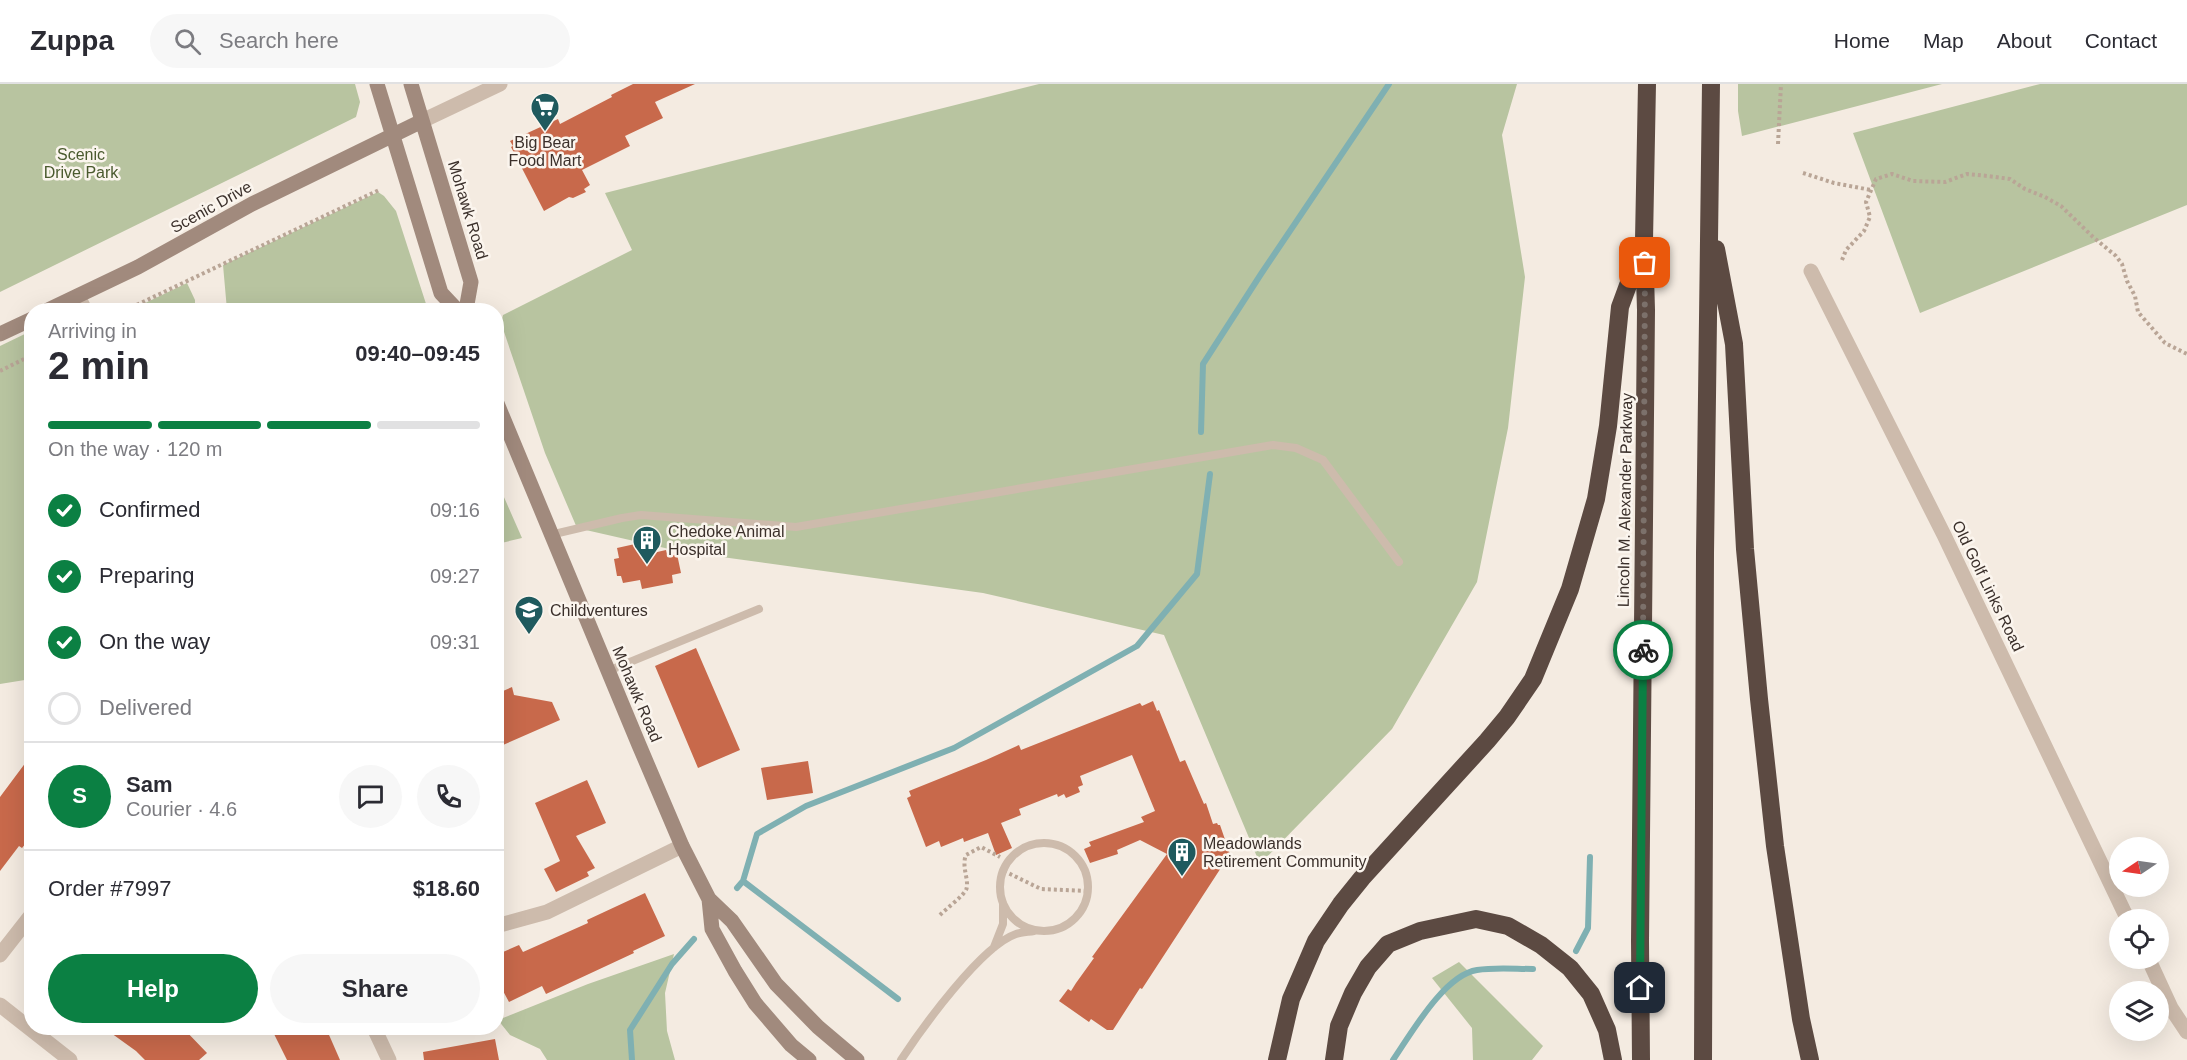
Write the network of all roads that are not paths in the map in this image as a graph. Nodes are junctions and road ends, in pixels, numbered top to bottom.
1 (376, 84) edge
2 (411, 84) edge
3 (500, 84) edge
4 (1647, 84) edge
5 (1711, 84) edge
6 (422, 121) junction
7 (392, 136) junction
8 (1709, 211) junction
9 (1644, 240) junction
10 (1811, 271) dead end
11 (78, 296) junction
12 (63, 303) edge
13 (82, 303) edge
14 (450, 303) edge
15 (467, 303) edge
16 (24, 323) edge
17 (0, 334) edge
18 (504, 421) edge
19 (550, 535) junction
20 (1399, 562) dead end
21 (759, 609) dead end
22 (608, 671) junction
23 (682, 846) junction
24 (709, 898) junction
25 (1003, 902) junction
26 (2123, 909) edge
27 (24, 924) edge
28 (504, 924) edge
29 (1037, 931) junction
30 (994, 947) junction
31 (0, 955) edge
32 (2153, 969) edge
33 (0, 1005) edge
34 (24, 1024) edge
35 (2187, 1032) edge
36 (38, 1035) edge
37 (377, 1035) edge
38 (70, 1060) edge
39 (389, 1060) edge
40 (809, 1060) edge
41 (857, 1060) edge
42 (901, 1060) edge
43 (1277, 1060) edge
44 (1334, 1060) edge
45 (1613, 1060) edge
46 (1641, 1060) edge
47 (1702, 1060) edge
48 (1810, 1060) edge

1 - 7 main road
2 - 6 main road, Mohawk Road
3 - 6 street
4 - 9 highway, Lincoln M. Alexander Parkway
5 - 8 highway
6 - 7 main road, Scenic Drive
6 - 15 main road, Mohawk Road
7 - 11 main road, Scenic Drive
7 - 14 main road
8 - 47 highway
8 - 48 highway
9 - 43 highway
9 - 46 highway, Lincoln M. Alexander Parkway
10 - 26 street, Old Golf Links Road
11 - 12 main road, Scenic Drive
11 - 13 street
16 - 17 main road
18 - 19 main road, Mohawk Road
19 - 20 lane
19 - 22 main road, Mohawk Road
21 - 22 lane
22 - 23 main road, Mohawk Road
23 - 24 main road, Mohawk Road
23 - 28 street
24 - 40 main road, Mohawk Road
24 - 41 main road, Mohawk Road
25 - 29 lane
25 - 29 lane
25 - 30 lane
27 - 31 street
29 - 30 lane
30 - 42 lane
32 - 35 street
33 - 34 street
36 - 38 street
37 - 39 street
44 - 45 highway

